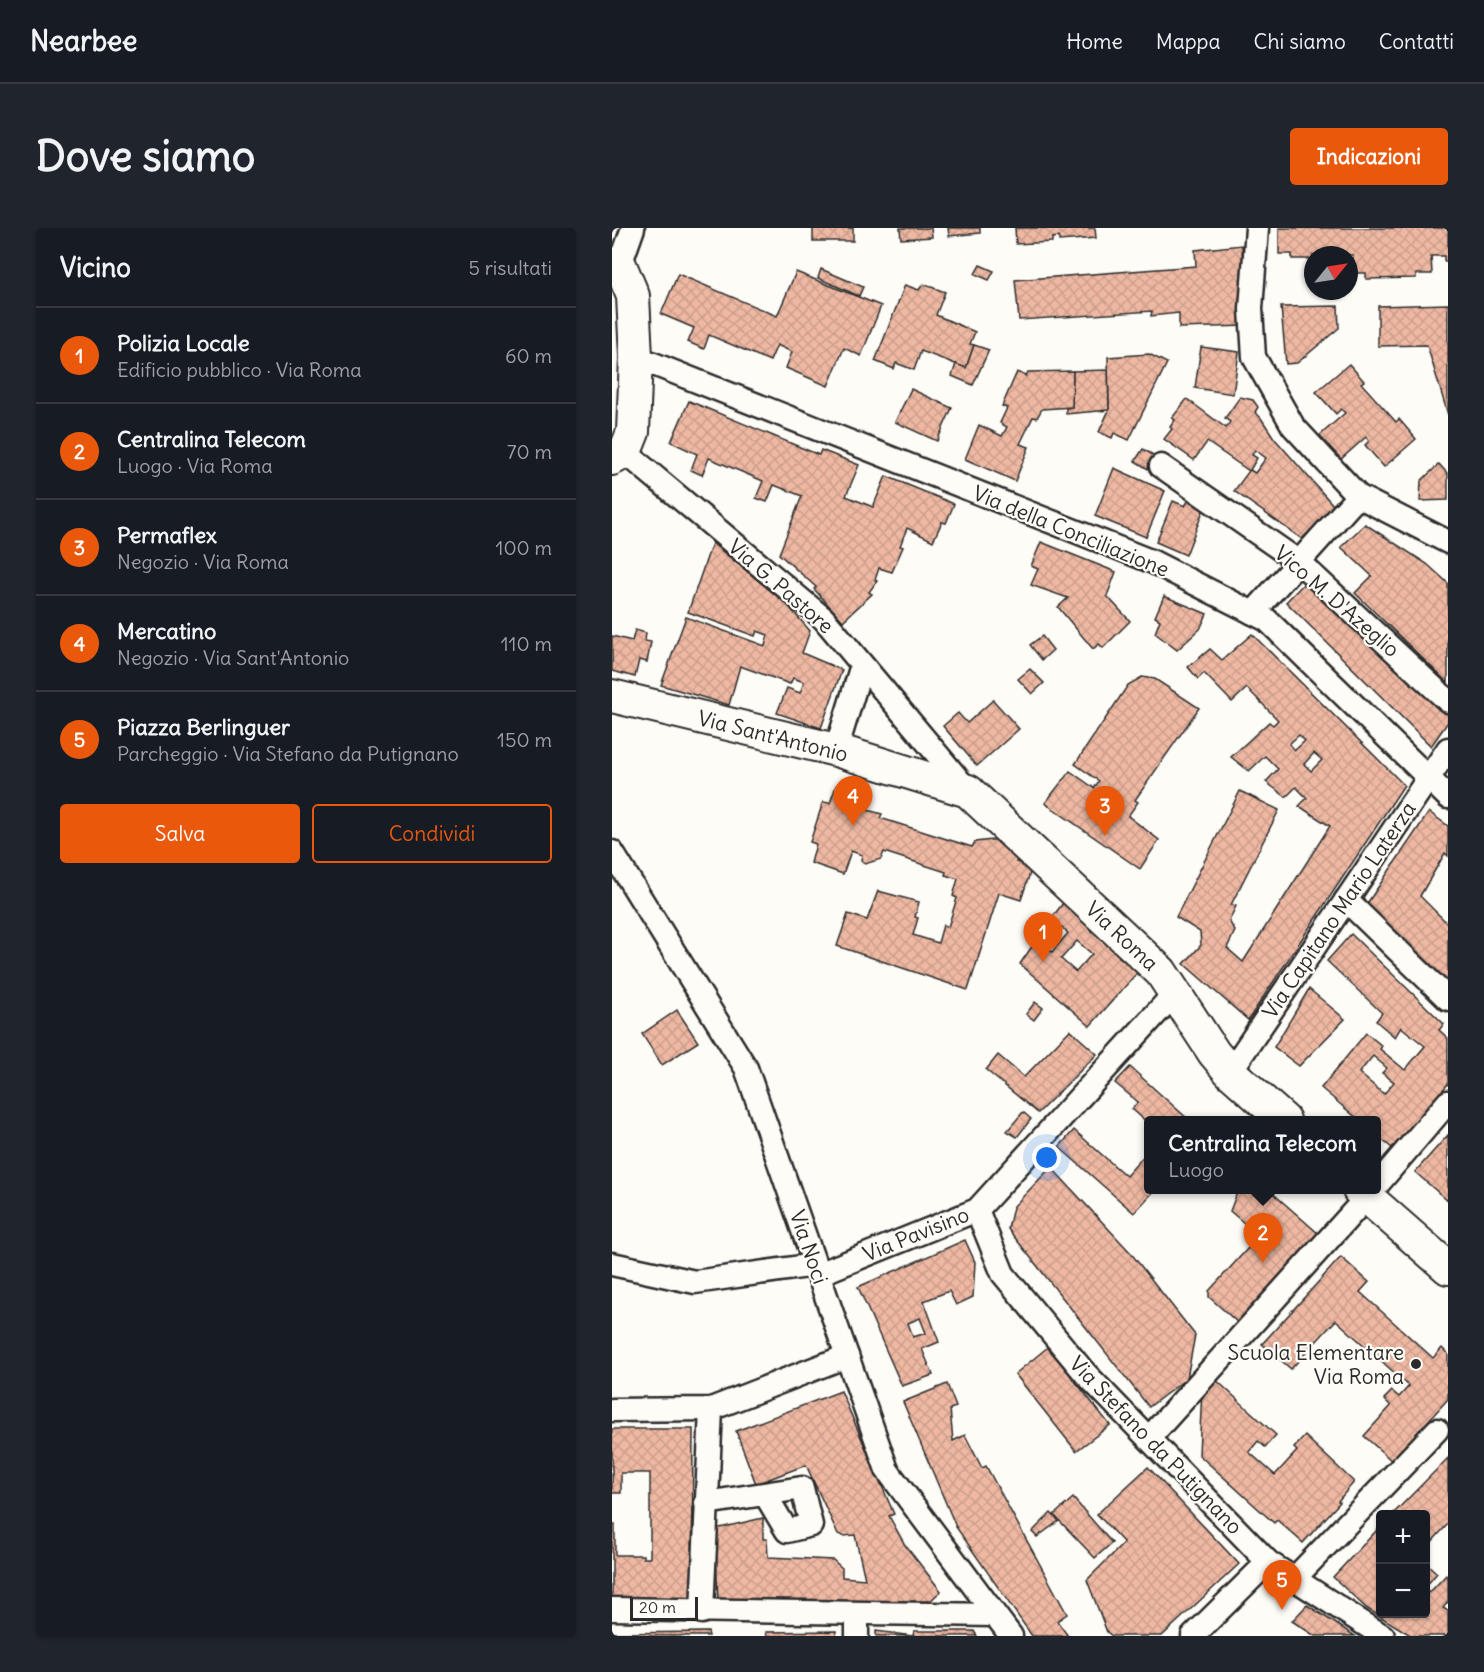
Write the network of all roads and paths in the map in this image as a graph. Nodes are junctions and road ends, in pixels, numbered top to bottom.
1 (633, 228) edge
2 (1257, 228) edge
3 (616, 264) edge
4 (636, 357) junction
5 (618, 456) edge
6 (1161, 466) dead end
7 (1358, 496) junction
8 (1448, 542) edge
9 (1299, 562) junction
10 (1254, 613) junction
11 (862, 665) junction
12 (612, 696) edge
13 (1448, 701) edge
14 (1448, 749) edge
15 (836, 750) junction
16 (1428, 777) junction
17 (968, 791) junction
18 (1448, 796) edge
19 (612, 852) edge
20 (1346, 900) junction
21 (1174, 993) junction
22 (1448, 999) edge
23 (1230, 1072) junction
24 (1448, 1102) edge
25 (1280, 1116) edge
26 (1381, 1177) edge
27 (1365, 1194) edge
28 (1373, 1194) edge
29 (977, 1210) junction
30 (612, 1264) edge
31 (1448, 1268) edge
32 (817, 1270) junction
33 (847, 1356) junction
34 (711, 1409) junction
35 (612, 1410) edge
36 (1437, 1430) dead end
37 (1150, 1437) junction
38 (765, 1494) dead end
39 (706, 1503) junction
40 (1268, 1562) junction
41 (1293, 1580) junction
42 (612, 1609) edge
43 (702, 1612) junction
44 (994, 1615) junction
45 (857, 1625) edge
46 (1011, 1636) edge
47 (1193, 1636) edge
48 (1383, 1636) edge

1 - 3 street
2 - 7 street
3 - 4 street
4 - 5 street
4 - 10 street, Via della Conciliazione
5 - 11 street, Via G. Pastore
6 - 9 street, Vico M. D'Azeglio
7 - 8 street
7 - 9 street
9 - 10 street
9 - 13 street, Vico M. D'Azeglio
10 - 16 street, Via della Conciliazione
11 - 15 street
11 - 17 street, Via G. Pastore
12 - 15 street, Via Sant'Antonio
14 - 16 street, Via Capitano Mario Laterza
15 - 17 street, Via Sant'Antonio
16 - 18 street, Via della Conciliazione
16 - 20 street, Via Capitano Mario Laterza
17 - 21 street, Via Roma
19 - 32 street, Via Noci
20 - 22 street
20 - 23 street, Via Capitano Mario Laterza
21 - 23 street, Via Roma
21 - 29 street, Via Pavisino
23 - 25 street, Via Roma
24 - 26 street
27 - 37 street
28 - 31 street
29 - 32 street, Via Pavisino
29 - 37 street, Via Stefano da Putignano
30 - 32 street, Via Pavisino
32 - 33 street, Via Noci
33 - 34 street
33 - 44 street, Via Noci
34 - 35 street
34 - 39 street
36 - 41 street
37 - 40 street, Via Stefano da Putignano
38 - 39 street
39 - 43 street
40 - 41 street, Via Stefano da Putignano
40 - 47 street
41 - 48 street, Via Stefano da Putignano
42 - 43 street
43 - 45 street
44 - 45 street
44 - 46 street, Via Noci

